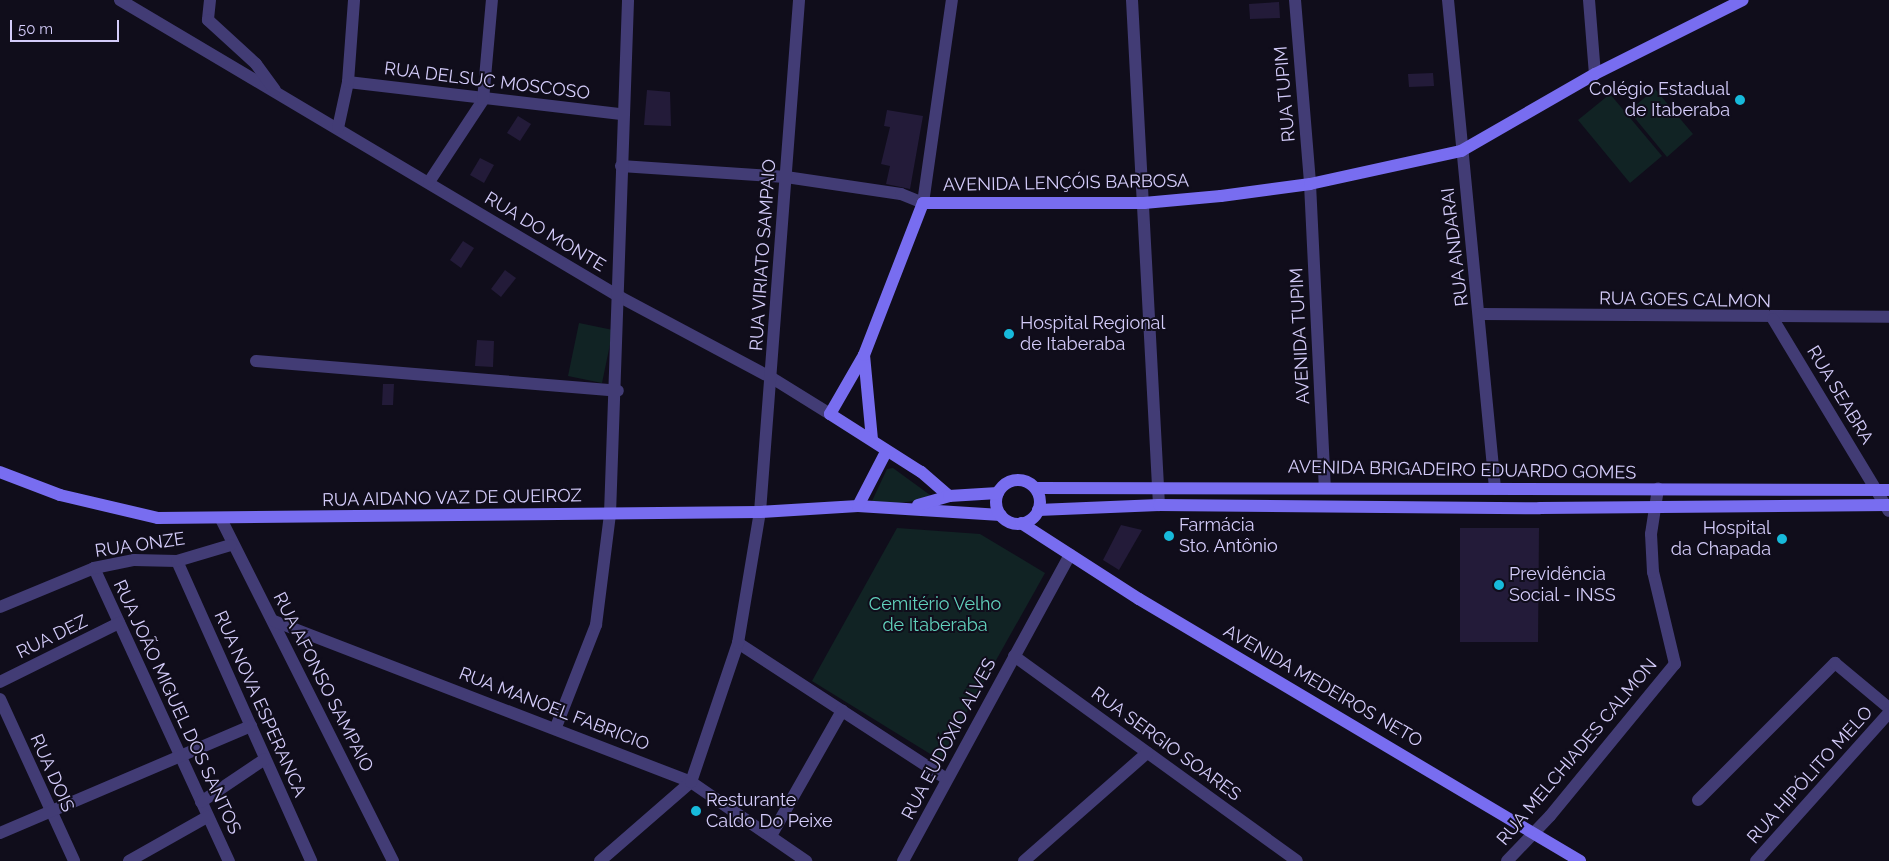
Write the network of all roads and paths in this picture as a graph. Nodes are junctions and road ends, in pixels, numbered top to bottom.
1 (120, 0) edge
2 (210, 0) edge
3 (354, 0) edge
4 (492, 0) edge
5 (628, 0) edge
6 (799, 0) edge
7 (952, 0) edge
8 (1132, 0) edge
9 (1295, 0) edge
10 (1448, 0) edge
11 (1589, 0) edge
12 (1743, 0) edge
13 (1595, 74) junction
14 (348, 82) junction
15 (277, 93) junction
16 (483, 100) junction
17 (621, 114) junction
18 (338, 128) junction
19 (1461, 151) junction
20 (621, 166) junction
21 (786, 177) junction
22 (429, 182) junction
23 (1310, 184) junction
24 (1144, 202) junction
25 (923, 203) junction
26 (620, 297) junction
27 (1480, 314) junction
28 (1889, 317) edge
29 (1773, 319) junction
30 (864, 355) junction
31 (256, 360) dead end
32 (772, 378) junction
33 (618, 391) junction
34 (830, 414) junction
35 (872, 439) junction
36 (886, 452) junction
37 (0, 472) edge
38 (1231, 485) junction
39 (1099, 487) junction
40 (1156, 487) junction
41 (1325, 487) junction
42 (1036, 488) junction
43 (1717, 488) junction
44 (1784, 488) junction
45 (1478, 489) junction
46 (1495, 489) junction
47 (1658, 489) junction
48 (1883, 490) edge
49 (998, 493) junction
50 (949, 496) junction
51 (1716, 504) junction
52 (1783, 504) junction
53 (1100, 505) junction
54 (1159, 505) junction
55 (858, 506) junction
56 (1231, 506) junction
57 (1656, 506) junction
58 (911, 507) junction
59 (1888, 507) edge
60 (1478, 508) junction
61 (760, 512) junction
62 (1036, 513) junction
63 (610, 514) junction
64 (1001, 515) junction
65 (221, 519) junction
66 (1021, 523) junction
67 (1047, 543) junction
68 (231, 545) junction
69 (1070, 555) junction
70 (177, 561) junction
71 (94, 568) junction
72 (0, 607) edge
73 (274, 621) junction
74 (119, 623) junction
75 (738, 643) junction
76 (1014, 656) junction
77 (0, 682) edge
78 (0, 699) edge
79 (1889, 708) edge
80 (842, 711) junction
81 (1889, 713) edge
82 (251, 726) junction
83 (556, 727) junction
84 (1147, 753) junction
85 (182, 759) junction
86 (265, 759) junction
87 (947, 778) junction
88 (691, 782) junction
89 (1698, 800) dead end
90 (201, 802) junction
91 (50, 812) junction
92 (207, 817) junction
93 (1537, 832) junction
94 (0, 833) edge
95 (772, 834) junction
96 (74, 861) edge
97 (129, 861) edge
98 (228, 861) edge
99 (311, 861) edge
100 (393, 861) edge
101 (600, 861) edge
102 (806, 861) edge
103 (903, 861) edge
104 (1024, 861) edge
105 (1297, 861) edge
106 (1507, 861) edge
107 (1518, 861) edge
108 (1580, 861) edge
109 (1756, 861) edge

1 - 15 street, RUA DO MONTE
2 - 15 street
3 - 14 street
4 - 16 street
5 - 17 street
6 - 21 street, RUA VIRIATO SAMPAIO
7 - 25 street
8 - 24 street
9 - 23 street, RUA TUPIM
10 - 19 street, RUA ANDARAI
11 - 13 street
12 - 13 street, AVENIDA LENÇÓIS BARBOSA
13 - 19 street, AVENIDA LENÇÓIS BARBOSA
14 - 16 street, RUA DELSUC MOSCOSO
14 - 18 street
15 - 18 street, RUA DO MONTE
16 - 17 street, RUA DELSUC MOSCOSO
16 - 22 street
17 - 20 street
18 - 22 street, RUA DO MONTE
19 - 23 street, AVENIDA LENÇÓIS BARBOSA
19 - 27 street, RUA ANDARAI
20 - 21 street, AVENIDA LENÇÓIS BARBOSA
20 - 26 street
21 - 25 street, AVENIDA LENÇÓIS BARBOSA
21 - 32 street, RUA VIRIATO SAMPAIO
22 - 26 street, RUA DO MONTE
23 - 24 street, AVENIDA LENÇÓIS BARBOSA
23 - 41 street, AVENIDA TUPIM
24 - 25 street, AVENIDA LENÇÓIS BARBOSA
24 - 40 street
25 - 30 street
26 - 32 street, RUA DO MONTE
26 - 33 street
27 - 29 street, RUA GOES CALMON
27 - 46 street, RUA ANDARAI
28 - 29 street, RUA GOES CALMON
29 - 48 street, RUA SEABRA
30 - 34 street
30 - 35 street
31 - 33 street
32 - 34 street, RUA DO MONTE
32 - 61 street, RUA VIRIATO SAMPAIO
33 - 63 street
34 - 35 street, RUA DO MONTE
35 - 36 street, RUA DO MONTE
36 - 50 street, RUA DO MONTE
36 - 55 street
37 - 65 street, RUA AIDANO VAZ DE QUEIROZ
38 - 40 street, AVENIDA BRIGADEIRO EDUARDO GOMES
38 - 41 street, AVENIDA BRIGADEIRO EDUARDO GOMES
38 - 56 street
39 - 40 street, AVENIDA BRIGADEIRO EDUARDO GOMES
39 - 42 street, AVENIDA BRIGADEIRO EDUARDO GOMES
39 - 53 street
40 - 54 street
41 - 45 street, AVENIDA BRIGADEIRO EDUARDO GOMES
42 - 49 street
42 - 62 street
43 - 44 street, AVENIDA BRIGADEIRO EDUARDO GOMES
43 - 47 street, AVENIDA BRIGADEIRO EDUARDO GOMES
43 - 51 street
44 - 48 street, AVENIDA BRIGADEIRO EDUARDO GOMES
44 - 52 street
45 - 46 street, AVENIDA BRIGADEIRO EDUARDO GOMES
45 - 60 street
46 - 47 street, AVENIDA BRIGADEIRO EDUARDO GOMES
47 - 57 street, RUA MELCHIADES CALMON
48 - 59 street, RUA SEABRA
49 - 50 street, RUA AIDANO VAZ DE QUEIROZ
49 - 64 street
50 - 58 street, RUA AIDANO VAZ DE QUEIROZ
51 - 52 street, AVENIDA BRIGADEIRO EDUARDO GOMES
51 - 57 street, AVENIDA BRIGADEIRO EDUARDO GOMES
52 - 59 street, AVENIDA BRIGADEIRO EDUARDO GOMES
53 - 54 street, AVENIDA BRIGADEIRO EDUARDO GOMES
53 - 62 street, AVENIDA BRIGADEIRO EDUARDO GOMES
54 - 56 street, AVENIDA BRIGADEIRO EDUARDO GOMES
55 - 58 street, RUA AIDANO VAZ DE QUEIROZ
55 - 61 street, RUA AIDANO VAZ DE QUEIROZ
56 - 60 street, AVENIDA BRIGADEIRO EDUARDO GOMES
57 - 60 street, AVENIDA BRIGADEIRO EDUARDO GOMES
57 - 93 street, RUA MELCHIADES CALMON
58 - 64 street, RUA AIDANO VAZ DE QUEIROZ
61 - 63 street, RUA AIDANO VAZ DE QUEIROZ
61 - 75 street, RUA VIRIATO SAMPAIO
62 - 66 street
62 - 67 street
63 - 65 street, RUA AIDANO VAZ DE QUEIROZ
63 - 83 street
64 - 66 street
65 - 68 street, RUA AFONSO SAMPAIO
66 - 67 street, AVENIDA MEDEIROS NETO
67 - 69 street, AVENIDA MEDEIROS NETO
68 - 70 street, RUA ONZE
68 - 73 street, RUA AFONSO SAMPAIO
69 - 76 street, RUA EUDÓXIO ALVES
69 - 93 street, AVENIDA MEDEIROS NETO
70 - 71 street, RUA ONZE
70 - 82 street, RUA NOVA ESPERANCA
71 - 72 street, RUA ONZE
71 - 74 street, RUA JOÃO MIGUEL DOS SANTOS
73 - 83 street, RUA MANOEL FABRICIO
73 - 100 street, RUA AFONSO SAMPAIO
74 - 77 street, RUA DEZ
74 - 85 street, RUA JOÃO MIGUEL DOS SANTOS
75 - 80 street
75 - 88 street, RUA VIRIATO SAMPAIO
76 - 84 street, RUA SERGIO SOARES
76 - 87 street, RUA EUDÓXIO ALVES
78 - 91 street, RUA DOIS
79 - 89 street
80 - 87 street
80 - 95 street
81 - 109 street, RUA HIPÓLITO MELO
82 - 85 street
82 - 86 street, RUA NOVA ESPERANCA
83 - 88 street, RUA MANOEL FABRICIO
84 - 104 street
84 - 105 street, RUA SERGIO SOARES
85 - 90 street, RUA JOÃO MIGUEL DOS SANTOS
85 - 91 street
86 - 90 street
86 - 99 street, RUA NOVA ESPERANCA
87 - 103 street, RUA EUDÓXIO ALVES
88 - 95 street, RUA MANOEL FABRICIO
88 - 101 street
90 - 92 street, RUA JOÃO MIGUEL DOS SANTOS
91 - 94 street
91 - 96 street, RUA DOIS
92 - 97 street
92 - 98 street, RUA JOÃO MIGUEL DOS SANTOS
93 - 106 street, RUA MELCHIADES CALMON
93 - 107 street, RUA MELCHIADES CALMON
93 - 108 street, AVENIDA MEDEIROS NETO
95 - 102 street, RUA MANOEL FABRICIO

